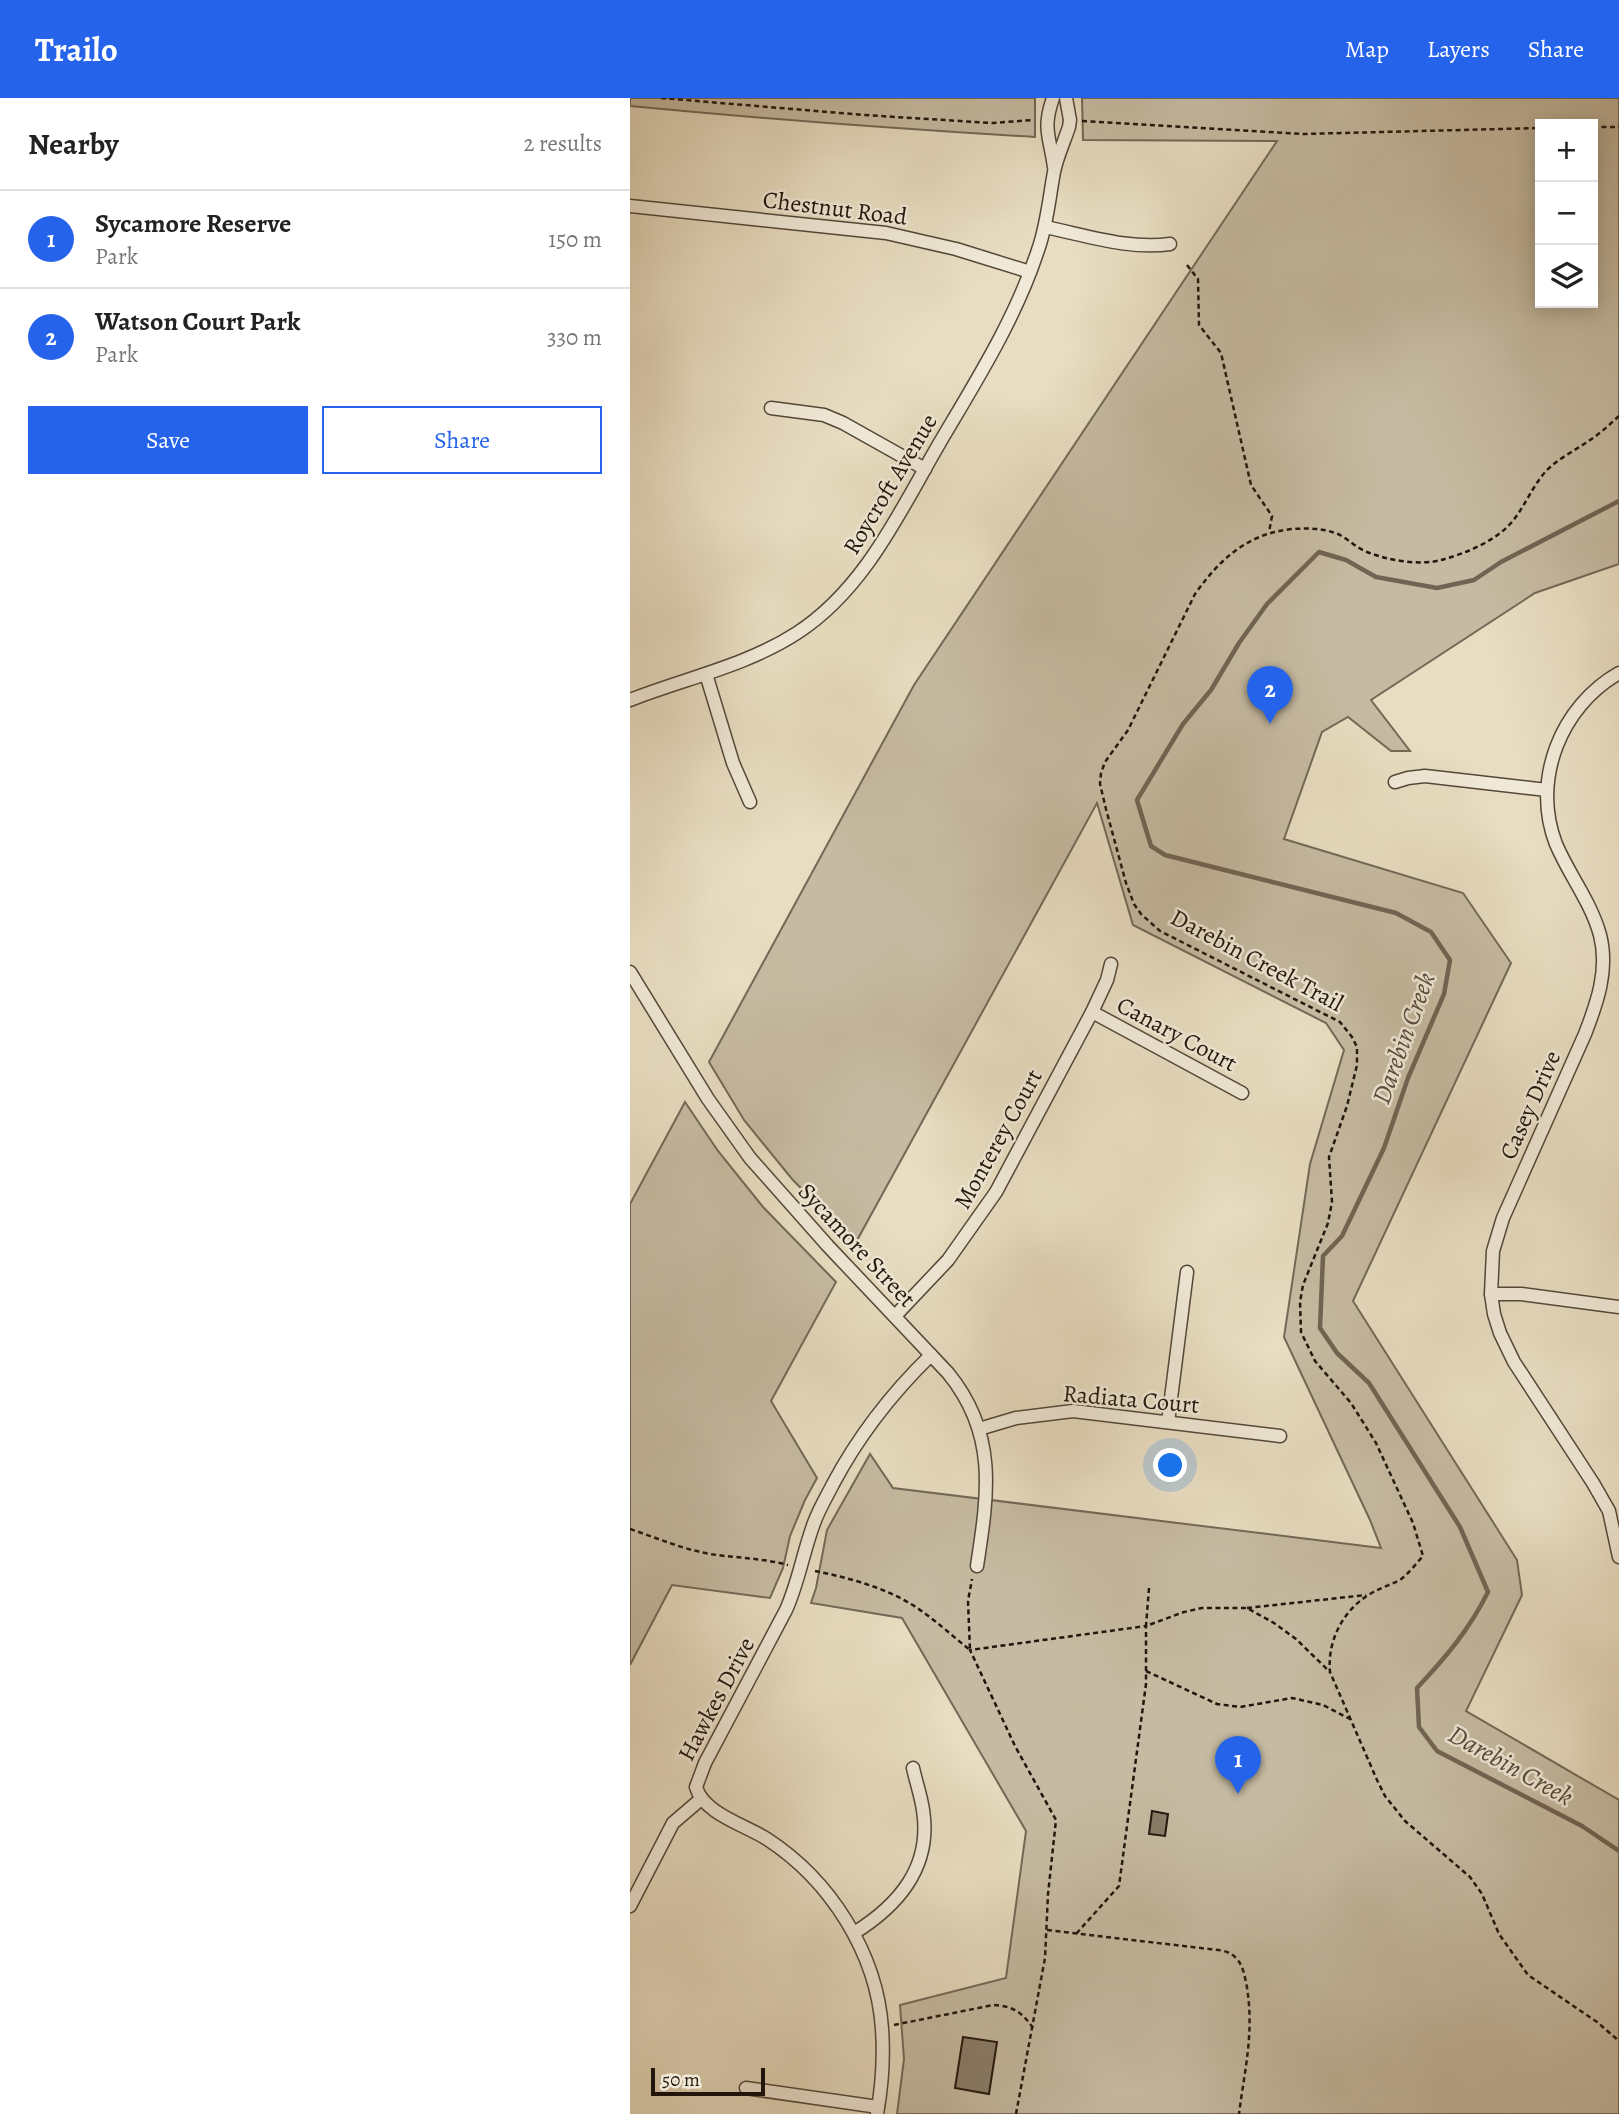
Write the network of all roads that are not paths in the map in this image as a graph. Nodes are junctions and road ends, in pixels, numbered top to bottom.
1 (1053, 98) edge
2 (1066, 98) edge
3 (1054, 171) junction
4 (630, 206) edge
5 (1045, 226) junction
6 (1170, 244) dead end
7 (1030, 272) junction
8 (771, 408) dead end
9 (925, 469) junction
10 (1619, 673) edge
11 (706, 674) junction
12 (630, 700) edge
13 (1395, 782) dead end
14 (1547, 790) junction
15 (750, 802) dead end
16 (1111, 964) dead end
17 (630, 972) edge
18 (1092, 1012) junction
19 (1242, 1093) dead end
20 (1188, 1272) dead end
21 (1491, 1294) junction
22 (1619, 1307) edge
23 (895, 1316) junction
24 (931, 1355) junction
25 (1167, 1422) junction
26 (979, 1429) junction
27 (1280, 1436) dead end
28 (1614, 1509) edge
29 (1619, 1557) edge
30 (977, 1566) road end
31 (913, 1768) dead end
32 (701, 1799) junction
33 (630, 1906) edge
34 (854, 1933) junction
35 (746, 2088) dead end
36 (878, 2110) edge

1 - 3 street, Roycroft Avenue
2 - 3 street, Roycroft Avenue
3 - 5 street, Roycroft Avenue
4 - 7 street, Chestnut Road
5 - 6 street
5 - 7 street, Roycroft Avenue
7 - 9 street, Roycroft Avenue
8 - 9 street
9 - 11 street, Roycroft Avenue
10 - 14 street, Casey Drive
11 - 12 street, Roycroft Avenue
11 - 15 street
13 - 14 street
14 - 21 street, Casey Drive
16 - 18 street, Monterey Court
17 - 23 street, Sycamore Street
18 - 19 street, Canary Court
18 - 23 street, Monterey Court
20 - 25 street
21 - 22 street
21 - 28 street, Casey Drive
23 - 24 street, Sycamore Street
24 - 26 street, Sycamore Street
24 - 32 street, Hawkes Drive
25 - 26 street, Radiata Court
25 - 27 street, Radiata Court
26 - 30 street, Sycamore Street
28 - 29 street, Casey Drive
31 - 34 street
32 - 33 street
32 - 34 street, Hawkes Drive
34 - 36 street, Hawkes Drive
35 - 36 street

